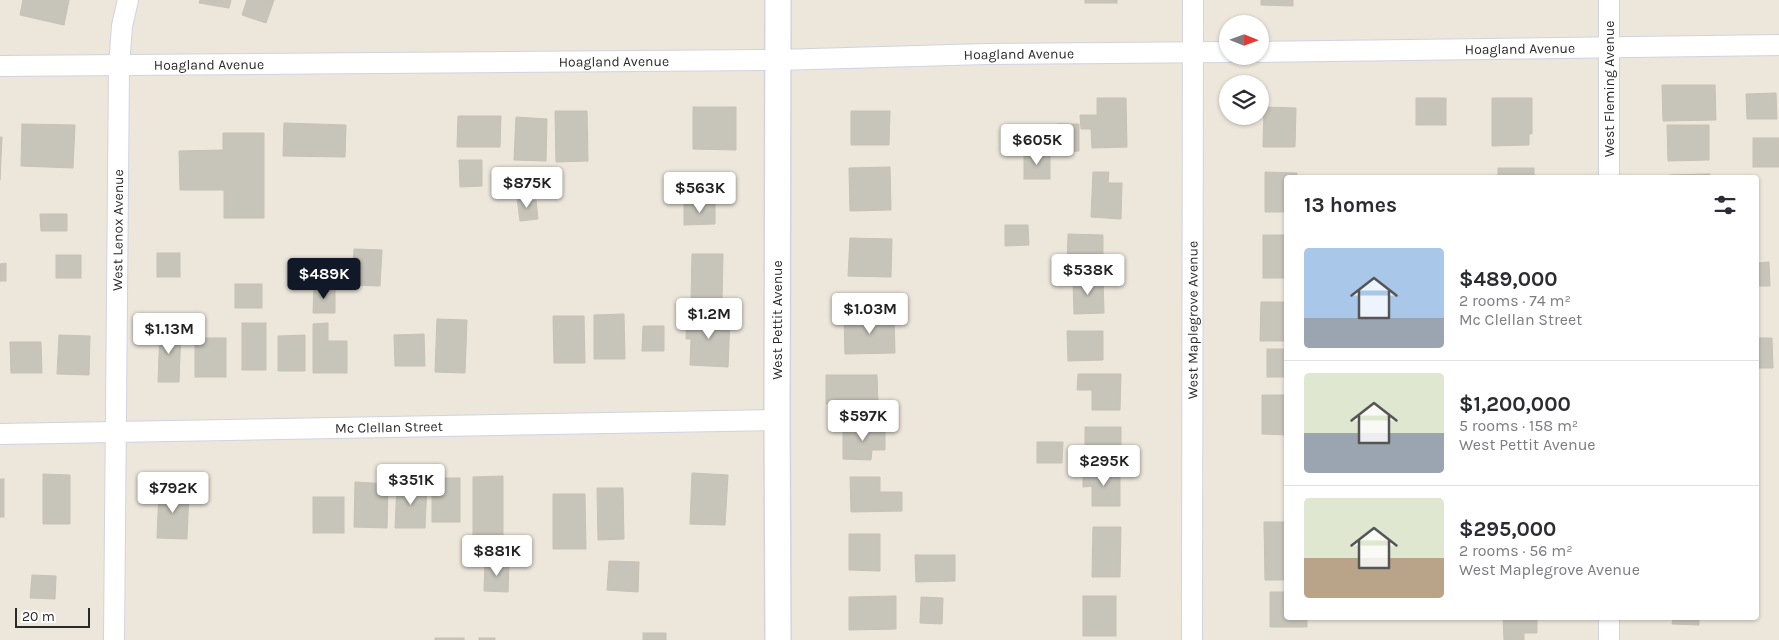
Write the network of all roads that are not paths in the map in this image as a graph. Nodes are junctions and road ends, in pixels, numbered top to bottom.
1 (128, 0) edge
2 (778, 0) edge
3 (1193, 0) edge
4 (1609, 0) edge
5 (1779, 45) edge
6 (1609, 48) junction
7 (1219, 52) edge
8 (1269, 52) edge
9 (1193, 53) junction
10 (778, 60) junction
11 (0, 66) edge
12 (119, 66) junction
13 (1609, 175) edge
14 (777, 420) junction
15 (115, 432) junction
16 (0, 434) edge
17 (1609, 620) edge
18 (114, 640) edge
19 (778, 640) edge
20 (1192, 640) edge
21 (1609, 640) edge

1 - 12 street, West Lenox Avenue
2 - 10 street, West Pettit Avenue
3 - 9 street, West Maplegrove Avenue
4 - 6 street, West Fleming Avenue
5 - 6 street, Hoagland Avenue
6 - 8 street, Hoagland Avenue
6 - 13 street, West Fleming Avenue
7 - 9 street, Hoagland Avenue
9 - 10 street, Hoagland Avenue
9 - 20 street, West Maplegrove Avenue
10 - 12 street, Hoagland Avenue
10 - 14 street, West Pettit Avenue
11 - 12 street, Hoagland Avenue
12 - 15 street, West Lenox Avenue
14 - 15 street, Mc Clellan Street
14 - 19 street, West Pettit Avenue
15 - 16 street, Mc Clellan Street
15 - 18 street, West Lenox Avenue
17 - 21 street

